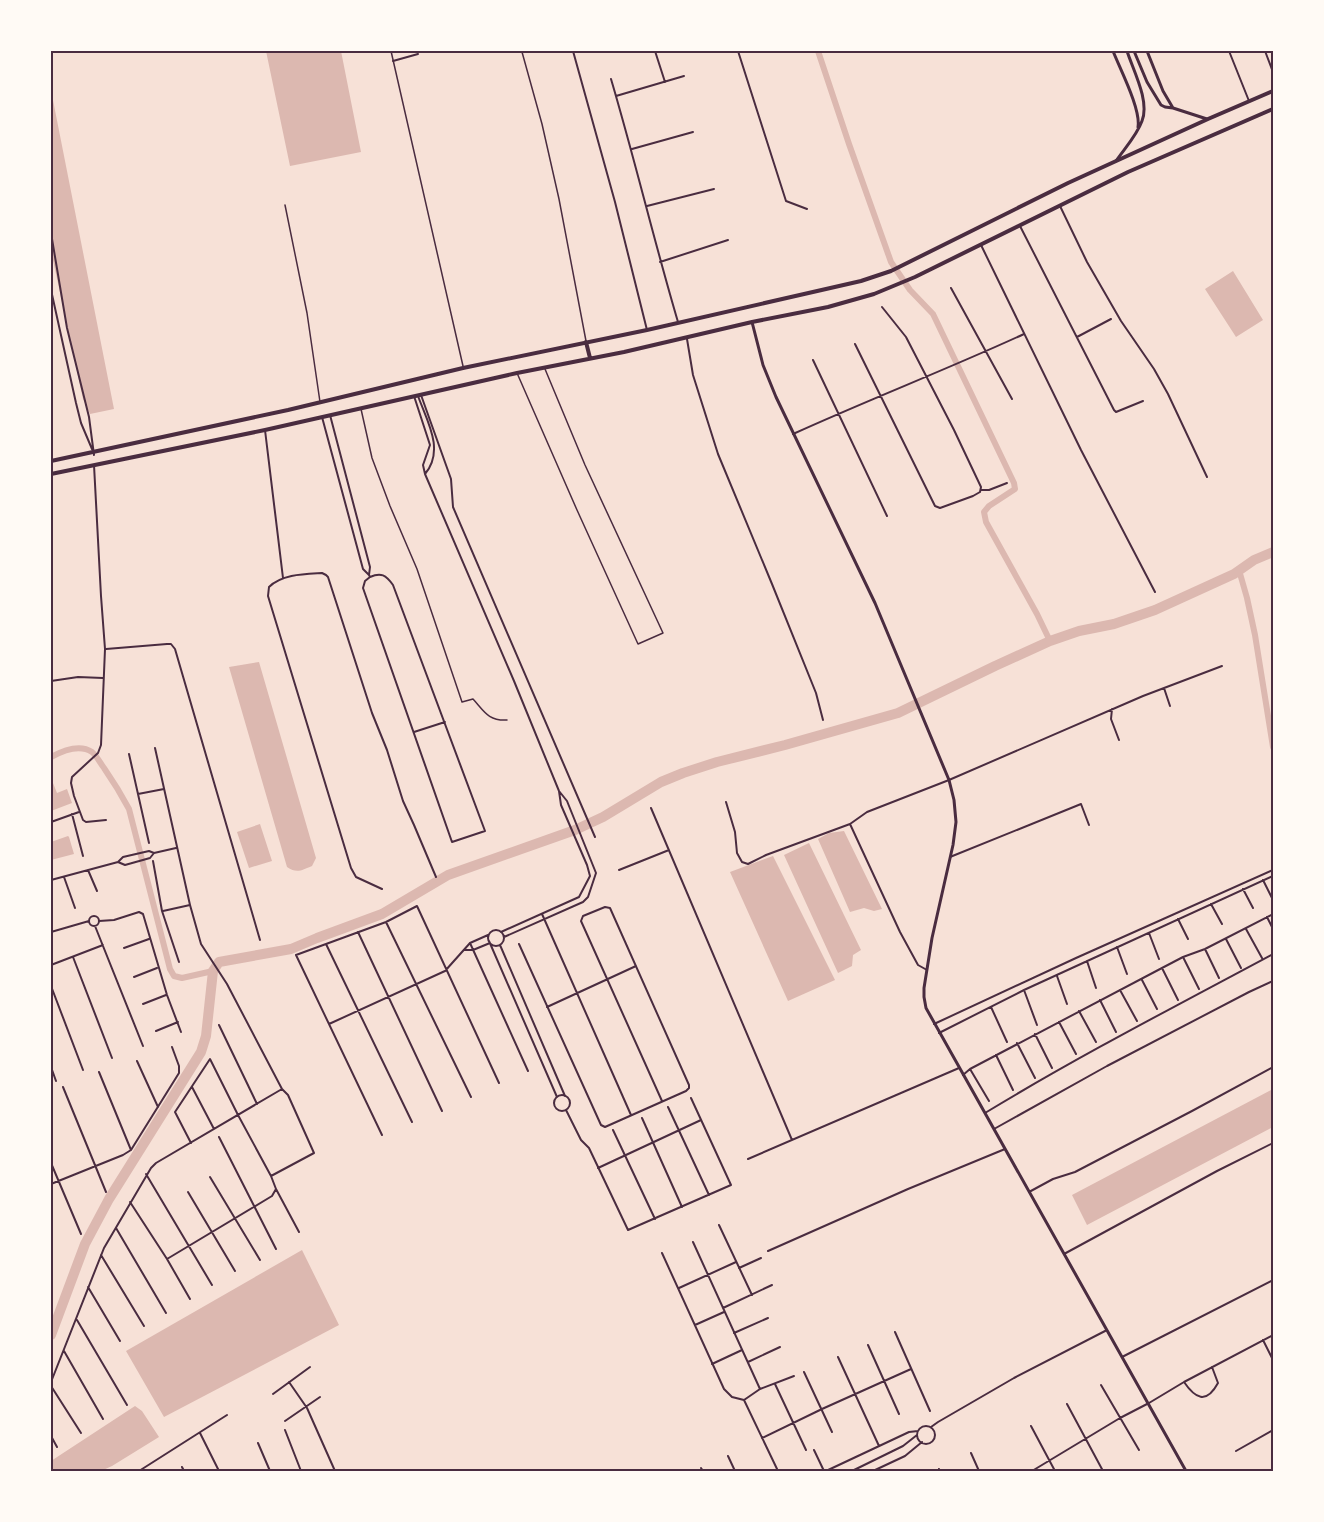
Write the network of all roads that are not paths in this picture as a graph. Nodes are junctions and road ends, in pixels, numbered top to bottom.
1 (391, 51) edge
2 (573, 51) edge
3 (655, 51) edge
4 (738, 51) edge
5 (1113, 51) edge
6 (1127, 51) edge
7 (1134, 51) edge
8 (1147, 51) edge
9 (1229, 51) edge
10 (1265, 51) edge
11 (522, 52) edge
12 (418, 54) dead end
13 (393, 61) junction
14 (1273, 72) edge
15 (684, 76) dead end
16 (611, 79) dead end
17 (665, 82) junction
18 (1273, 91) edge
19 (616, 96) junction
20 (1249, 101) junction
21 (1173, 108) junction
22 (1273, 109) edge
23 (1208, 119) junction
24 (1137, 131) junction
25 (693, 132) dead end
26 (631, 149) junction
27 (1115, 162) junction
28 (714, 189) dead end
29 (285, 206) dead end
30 (647, 206) junction
31 (1060, 206) junction
32 (807, 209) dead end
33 (1020, 226) junction
34 (51, 233) edge
35 (728, 240) dead end
36 (981, 245) junction
37 (660, 262) junction
38 (951, 288) dead end
39 (51, 290) edge
40 (882, 307) dead end
41 (1112, 319) dead end
42 (678, 322) junction
43 (752, 322) junction
44 (647, 330) junction
45 (1024, 334) junction
46 (687, 337) junction
47 (1077, 337) junction
48 (586, 342) junction
49 (855, 344) dead end
50 (986, 352) junction
51 (590, 358) junction
52 (813, 360) dead end
53 (463, 368) junction
54 (545, 368) junction
55 (518, 374) junction
56 (927, 376) junction
57 (418, 396) junction
58 (880, 396) junction
59 (1012, 399) dead end
60 (1143, 401) dead end
61 (320, 402) junction
62 (360, 408) junction
63 (838, 414) junction
64 (330, 415) junction
65 (322, 417) junction
66 (265, 430) junction
67 (793, 435) junction
68 (435, 444) junction
69 (430, 445) junction
70 (94, 454) junction
71 (51, 460) edge
72 (94, 465) junction
73 (51, 474) edge
74 (425, 474) junction
75 (1207, 477) dead end
76 (1007, 483) dead end
77 (981, 490) junction
78 (887, 516) dead end
79 (369, 576) junction
80 (283, 578) junction
81 (1155, 592) dead end
82 (105, 649) junction
83 (1222, 666) dead end
84 (103, 678) junction
85 (51, 681) edge
86 (1164, 688) junction
87 (1170, 706) dead end
88 (1112, 709) junction
89 (507, 720) dead end
90 (823, 720) dead end
91 (445, 722) junction
92 (414, 732) junction
93 (1119, 740) dead end
94 (155, 748) dead end
95 (129, 754) dead end
96 (949, 780) junction
97 (165, 789) junction
98 (559, 791) junction
99 (138, 794) junction
100 (726, 802) dead end
101 (651, 808) dead end
102 (79, 812) junction
103 (72, 814) junction
104 (106, 820) dead end
105 (51, 822) edge
106 (850, 824) junction
107 (1089, 825) dead end
108 (594, 835) dead end
109 (149, 843) dead end
110 (178, 847) junction
111 (669, 850) junction
112 (154, 853) junction
113 (83, 856) dead end
114 (950, 857) junction
115 (153, 861) dead end
116 (118, 862) junction
117 (593, 862) junction
118 (587, 865) junction
119 (88, 870) junction
120 (619, 870) dead end
121 (1273, 870) edge
122 (64, 876) junction
123 (1273, 876) edge
124 (436, 877) dead end
125 (51, 880) edge
126 (1263, 880) junction
127 (382, 889) dead end
128 (1243, 889) junction
129 (97, 891) dead end
130 (1272, 898) edge
131 (1211, 904) junction
132 (190, 905) junction
133 (75, 908) dead end
134 (1253, 908) dead end
135 (162, 911) junction
136 (542, 914) junction
137 (1273, 914) edge
138 (1267, 917) junction
139 (1178, 919) junction
140 (544, 920) junction
141 (89, 921) junction
142 (99, 921) junction
143 (386, 922) junction
144 (1222, 924) dead end
145 (95, 926) junction
146 (1246, 928) junction
147 (1273, 929) edge
148 (51, 932) edge
149 (358, 932) junction
150 (501, 932) junction
151 (1149, 933) junction
152 (488, 935) junction
153 (504, 937) junction
154 (1225, 938) junction
155 (150, 939) junction
156 (1188, 939) dead end
157 (260, 940) dead end
158 (489, 942) junction
159 (470, 943) junction
160 (326, 944) junction
161 (519, 944) dead end
162 (103, 945) junction
163 (500, 945) junction
164 (124, 948) dead end
165 (1117, 948) junction
166 (1205, 949) junction
167 (463, 950) junction
168 (473, 950) junction
169 (1273, 954) edge
170 (73, 957) junction
171 (1183, 957) junction
172 (1262, 958) dead end
173 (1159, 959) dead end
174 (1087, 961) junction
175 (179, 962) dead end
176 (51, 965) edge
177 (636, 966) junction
178 (158, 968) junction
179 (1162, 968) junction
180 (1241, 968) dead end
181 (446, 969) junction
182 (927, 970) junction
183 (1127, 974) dead end
184 (1057, 975) junction
185 (134, 977) dead end
186 (1141, 978) junction
187 (1219, 978) dead end
188 (607, 979) junction
189 (1273, 981) edge
190 (416, 984) junction
191 (51, 986) edge
192 (1096, 988) dead end
193 (1199, 989) dead end
194 (1024, 990) junction
195 (1120, 990) junction
196 (576, 994) junction
197 (166, 995) junction
198 (388, 997) junction
199 (1100, 1000) junction
200 (1178, 1000) dead end
201 (143, 1004) dead end
202 (1067, 1004) dead end
203 (547, 1007) junction
204 (991, 1007) junction
205 (1157, 1009) dead end
206 (358, 1011) junction
207 (1079, 1011) junction
208 (530, 1014) junction
209 (522, 1017) junction
210 (1059, 1021) junction
211 (1137, 1021) dead end
212 (178, 1022) junction
213 (329, 1024) junction
214 (934, 1024) junction
215 (1037, 1025) dead end
216 (219, 1026) dead end
217 (156, 1031) dead end
218 (181, 1032) dead end
219 (1116, 1032) dead end
220 (939, 1033) junction
221 (1035, 1034) junction
222 (1007, 1042) dead end
223 (1096, 1042) dead end
224 (1017, 1043) junction
225 (143, 1046) dead end
226 (172, 1047) dead end
227 (1076, 1054) dead end
228 (996, 1055) junction
229 (112, 1058) dead end
230 (137, 1061) dead end
231 (51, 1067) edge
232 (959, 1068) junction
233 (1052, 1068) dead end
234 (1273, 1068) edge
235 (970, 1069) junction
236 (83, 1070) dead end
237 (528, 1071) dead end
238 (99, 1072) dead end
239 (963, 1075) junction
240 (1035, 1078) dead end
241 (56, 1080) dead end
242 (500, 1083) dead end
243 (192, 1086) junction
244 (63, 1087) dead end
245 (282, 1089) junction
246 (1013, 1090) dead end
247 (565, 1096) junction
248 (471, 1097) dead end
249 (556, 1097) junction
250 (691, 1098) dead end
251 (662, 1101) junction
252 (989, 1101) dead end
253 (257, 1104) junction
254 (158, 1107) junction
255 (668, 1107) dead end
256 (566, 1110) junction
257 (442, 1111) dead end
258 (985, 1113) junction
259 (238, 1115) junction
260 (631, 1115) junction
261 (642, 1118) dead end
262 (701, 1120) junction
263 (412, 1122) dead end
264 (994, 1129) junction
265 (214, 1130) junction
266 (613, 1130) dead end
267 (680, 1130) junction
268 (382, 1136) dead end
269 (219, 1137) dead end
270 (792, 1140) junction
271 (191, 1143) junction
272 (653, 1143) junction
273 (1273, 1143) edge
274 (1005, 1149) junction
275 (131, 1150) junction
276 (625, 1156) junction
277 (748, 1159) dead end
278 (51, 1163) edge
279 (95, 1167) junction
280 (598, 1168) junction
281 (146, 1174) junction
282 (272, 1176) junction
283 (210, 1177) dead end
284 (58, 1181) junction
285 (51, 1184) edge
286 (276, 1190) junction
287 (106, 1192) dead end
288 (188, 1192) dead end
289 (1029, 1192) junction
290 (709, 1195) junction
291 (130, 1202) junction
292 (255, 1206) junction
293 (682, 1207) junction
294 (235, 1218) junction
295 (655, 1218) junction
296 (719, 1226) dead end
297 (116, 1228) junction
298 (212, 1232) junction
299 (299, 1232) dead end
300 (81, 1234) dead end
301 (693, 1242) dead end
302 (189, 1245) junction
303 (276, 1248) dead end
304 (768, 1251) dead end
305 (662, 1253) dead end
306 (1064, 1254) junction
307 (101, 1255) junction
308 (761, 1258) dead end
309 (167, 1259) junction
310 (260, 1260) dead end
311 (736, 1262) junction
312 (739, 1268) junction
313 (235, 1271) dead end
314 (708, 1275) junction
315 (1273, 1280) edge
316 (212, 1285) dead end
317 (772, 1285) dead end
318 (88, 1287) junction
319 (679, 1288) junction
320 (752, 1295) junction
321 (190, 1299) dead end
322 (723, 1308) junction
323 (724, 1312) junction
324 (166, 1313) dead end
325 (76, 1318) junction
326 (768, 1318) dead end
327 (695, 1325) junction
328 (144, 1326) dead end
329 (1107, 1330) junction
330 (895, 1332) dead end
331 (734, 1334) junction
332 (1273, 1335) edge
333 (1263, 1340) junction
334 (120, 1341) dead end
335 (868, 1345) dead end
336 (780, 1347) dead end
337 (63, 1350) junction
338 (742, 1350) junction
339 (838, 1357) dead end
340 (1122, 1357) junction
341 (1273, 1360) edge
342 (747, 1362) junction
343 (712, 1364) junction
344 (1212, 1367) junction
345 (310, 1368) dead end
346 (911, 1368) junction
347 (804, 1372) dead end
348 (794, 1376) dead end
349 (884, 1381) junction
350 (289, 1382) junction
351 (1184, 1382) junction
352 (51, 1384) edge
353 (775, 1384) junction
354 (1101, 1384) dead end
355 (760, 1389) junction
356 (273, 1394) dead end
357 (855, 1394) junction
358 (320, 1397) dead end
359 (744, 1400) junction
360 (1149, 1403) junction
361 (1068, 1404) dead end
362 (128, 1405) dead end
363 (307, 1406) junction
364 (822, 1409) junction
365 (930, 1411) dead end
366 (899, 1413) dead end
367 (227, 1415) dead end
368 (1120, 1418) junction
369 (103, 1419) dead end
370 (285, 1421) dead end
371 (793, 1423) junction
372 (1031, 1426) dead end
373 (931, 1427) junction
374 (285, 1430) dead end
375 (1273, 1430) edge
376 (918, 1431) junction
377 (832, 1432) dead end
378 (81, 1433) dead end
379 (200, 1433) junction
380 (917, 1435) junction
381 (51, 1436) edge
382 (762, 1438) junction
383 (1086, 1438) junction
384 (922, 1442) junction
385 (258, 1443) dead end
386 (879, 1446) junction
387 (57, 1447) dead end
388 (806, 1450) dead end
389 (814, 1450) dead end
390 (1139, 1450) dead end
391 (1236, 1451) dead end
392 (971, 1453) dead end
393 (728, 1456) dead end
394 (1049, 1460) junction
395 (182, 1467) dead end
396 (139, 1471) edge
397 (184, 1471) edge
398 (219, 1471) edge
399 (270, 1471) edge
400 (301, 1471) edge
401 (335, 1471) edge
402 (735, 1471) edge
403 (778, 1471) edge
404 (825, 1471) edge
405 (852, 1471) edge
406 (873, 1471) edge
407 (979, 1471) edge
408 (1032, 1471) edge
409 (1055, 1471) edge
410 (1103, 1471) edge
411 (1186, 1471) edge

1 - 13 lane
2 - 44 street
3 - 17 street
4 - 32 street
5 - 24 street
6 - 24 street
7 - 21 street
8 - 21 street
9 - 20 street
10 - 14 street
11 - 48 lane
12 - 13 street
13 - 53 lane
15 - 17 street
16 - 19 street
17 - 19 street
18 - 20 main road
19 - 26 street
20 - 23 main road
21 - 23 street
22 - 31 main road
23 - 27 main road
24 - 27 street
25 - 26 street
26 - 30 street
27 - 42 main road
28 - 30 street
29 - 61 lane
30 - 37 street
31 - 33 main road
31 - 75 street
33 - 36 main road
33 - 47 street
34 - 70 street
35 - 37 street
36 - 43 main road
36 - 45 street
37 - 42 street
38 - 50 street
39 - 70 street
40 - 56 street
41 - 47 street
42 - 44 main road
43 - 46 main road
43 - 67 street
44 - 48 main road
45 - 50 street
45 - 81 street
46 - 51 main road
46 - 90 street
47 - 60 street
48 - 51 main road
48 - 53 main road
49 - 58 street
50 - 56 street
50 - 59 street
51 - 54 main road
52 - 63 street
53 - 61 main road
54 - 55 main road
54 - 55 lane
55 - 57 main road
56 - 58 street
56 - 77 street
57 - 62 main road
57 - 68 street
57 - 69 street
57 - 108 street
58 - 63 street
58 - 77 street
61 - 70 main road
62 - 64 main road
62 - 89 lane
63 - 67 street
63 - 78 street
64 - 65 main road
64 - 79 street
65 - 66 main road
65 - 79 street
66 - 72 main road
66 - 80 street
67 - 96 street
68 - 69 street
68 - 74 street
69 - 74 street
70 - 71 main road
72 - 73 main road
72 - 82 street
74 - 98 street
76 - 77 street
79 - 91 street
79 - 92 street
80 - 124 street
80 - 127 street
82 - 84 street
82 - 157 street
83 - 86 street
84 - 85 street
84 - 102 street
86 - 87 street
86 - 88 street
88 - 93 street
88 - 96 street
91 - 92 street
91 - 92 street
94 - 97 street
95 - 99 street
96 - 106 street
96 - 114 street
97 - 99 street
97 - 110 street
98 - 117 street
98 - 118 street
99 - 109 street
100 - 106 street
101 - 111 street
102 - 103 street
102 - 104 street
103 - 105 street
103 - 113 street
106 - 182 street
107 - 114 street
110 - 112 street
110 - 132 street
111 - 120 street
111 - 270 street
112 - 116 street
112 - 116 street
114 - 182 street
115 - 135 street
116 - 119 street
117 - 118 street
117 - 140 street
118 - 136 street
119 - 122 street
119 - 129 street
121 - 214 street
122 - 125 street
122 - 133 street
123 - 126 street
126 - 128 street
126 - 130 street
128 - 131 street
128 - 134 street
131 - 139 street
131 - 144 street
132 - 135 street
132 - 245 street
135 - 175 street
136 - 140 street
136 - 150 street
137 - 138 street
138 - 146 street
138 - 147 street
139 - 151 street
139 - 156 street
140 - 153 street
140 - 196 street
141 - 142 street
141 - 145 street
141 - 148 street
142 - 145 street
142 - 155 street
143 - 149 street
143 - 181 street
143 - 190 street
145 - 162 street
146 - 154 street
146 - 172 street
149 - 160 street
149 - 198 street
150 - 152 street
150 - 153 street
151 - 165 street
151 - 173 street
152 - 158 street
152 - 159 street
153 - 163 street
154 - 166 street
154 - 180 street
155 - 164 street
155 - 178 street
158 - 163 street
158 - 168 street
158 - 209 street
159 - 167 street
159 - 168 street
160 - 206 street
160 - 213 street
161 - 203 street
162 - 170 street
162 - 225 street
163 - 208 street
165 - 174 street
165 - 183 street
166 - 171 street
166 - 187 street
167 - 168 street
167 - 181 street
168 - 237 street
169 - 258 street
170 - 176 street
170 - 229 street
171 - 179 street
171 - 193 street
174 - 184 street
174 - 192 street
177 - 188 street
177 - 188 street
177 - 251 street
178 - 185 street
178 - 197 street
179 - 186 street
179 - 200 street
181 - 190 street
181 - 242 street
182 - 214 street
184 - 194 street
184 - 202 street
186 - 195 street
186 - 205 street
188 - 196 street
188 - 251 street
189 - 264 street
190 - 198 street
190 - 248 street
191 - 236 street
194 - 204 street
194 - 215 street
195 - 199 street
195 - 211 street
196 - 203 street
196 - 260 street
197 - 201 street
197 - 212 street
198 - 206 street
198 - 257 street
199 - 207 street
199 - 219 street
203 - 260 street
204 - 220 street
204 - 222 street
206 - 213 street
206 - 263 street
207 - 210 street
207 - 223 street
208 - 209 street
208 - 247 street
209 - 249 street
210 - 221 street
210 - 227 street
212 - 217 street
212 - 218 street
213 - 268 street
214 - 220 street
216 - 253 street
220 - 232 street
221 - 224 street
221 - 233 street
224 - 228 street
224 - 240 street
226 - 254 street
228 - 235 street
228 - 246 street
230 - 254 street
231 - 241 street
232 - 239 street
232 - 270 street
234 - 289 street
235 - 239 street
235 - 252 street
238 - 275 street
239 - 258 street
243 - 259 street
243 - 265 street
243 - 271 street
244 - 279 street
245 - 253 street
245 - 282 street
247 - 249 street
247 - 256 street
249 - 256 street
250 - 262 street
251 - 260 street
253 - 259 street
254 - 275 street
255 - 267 street
256 - 280 street
258 - 264 street
259 - 265 street
259 - 282 street
261 - 272 street
262 - 267 street
262 - 290 street
264 - 274 street
265 - 271 street
266 - 276 street
267 - 272 street
267 - 290 street
269 - 292 street
270 - 277 street
271 - 281 street
272 - 276 street
272 - 293 street
273 - 306 street
274 - 289 street
274 - 304 street
275 - 279 street
276 - 280 street
276 - 295 street
278 - 284 street
279 - 284 street
279 - 287 street
280 - 295 street
281 - 291 street
281 - 302 street
282 - 286 street
283 - 294 street
284 - 285 street
284 - 300 street
286 - 292 street
286 - 299 street
288 - 298 street
289 - 306 street
290 - 293 street
291 - 297 street
291 - 309 street
292 - 294 street
292 - 303 street
293 - 295 street
294 - 298 street
294 - 310 street
296 - 311 street
297 - 307 street
297 - 324 street
298 - 302 street
298 - 313 street
301 - 314 street
302 - 309 street
302 - 316 street
305 - 319 street
306 - 329 street
307 - 318 street
307 - 328 street
308 - 312 street
309 - 321 street
311 - 312 street
311 - 314 street
312 - 320 street
314 - 319 street
314 - 322 street
315 - 340 street
317 - 320 street
318 - 325 street
318 - 334 street
319 - 327 street
320 - 322 street
322 - 323 street
323 - 327 street
323 - 331 street
325 - 337 street
325 - 362 street
326 - 331 street
327 - 343 street
329 - 340 street
329 - 373 street
330 - 346 street
331 - 338 street
332 - 333 street
333 - 341 street
333 - 344 street
335 - 349 street
336 - 342 street
337 - 352 street
337 - 369 street
338 - 342 street
338 - 343 street
339 - 357 street
340 - 360 street
342 - 355 street
343 - 359 street
344 - 351 street
344 - 351 street
345 - 350 street
346 - 349 street
346 - 365 street
347 - 364 street
348 - 353 street
349 - 357 street
349 - 366 street
350 - 356 street
350 - 363 street
351 - 360 street
352 - 378 street
353 - 355 street
353 - 371 street
354 - 368 street
355 - 359 street
357 - 364 street
357 - 386 street
358 - 363 street
359 - 382 street
360 - 368 street
360 - 411 street
361 - 383 street
363 - 370 street
363 - 401 street
364 - 371 street
364 - 377 street
367 - 379 street
368 - 383 street
368 - 390 street
371 - 382 street
371 - 388 street
372 - 394 street
373 - 376 street
373 - 384 street
374 - 400 street
375 - 391 street
376 - 380 street
376 - 386 street
379 - 396 street
379 - 398 street
380 - 384 street
380 - 405 street
381 - 387 street
382 - 403 street
383 - 394 street
383 - 410 street
384 - 406 street
385 - 399 street
386 - 404 street
389 - 404 street
392 - 407 street
393 - 402 street
394 - 408 street
394 - 409 street
395 - 397 street

